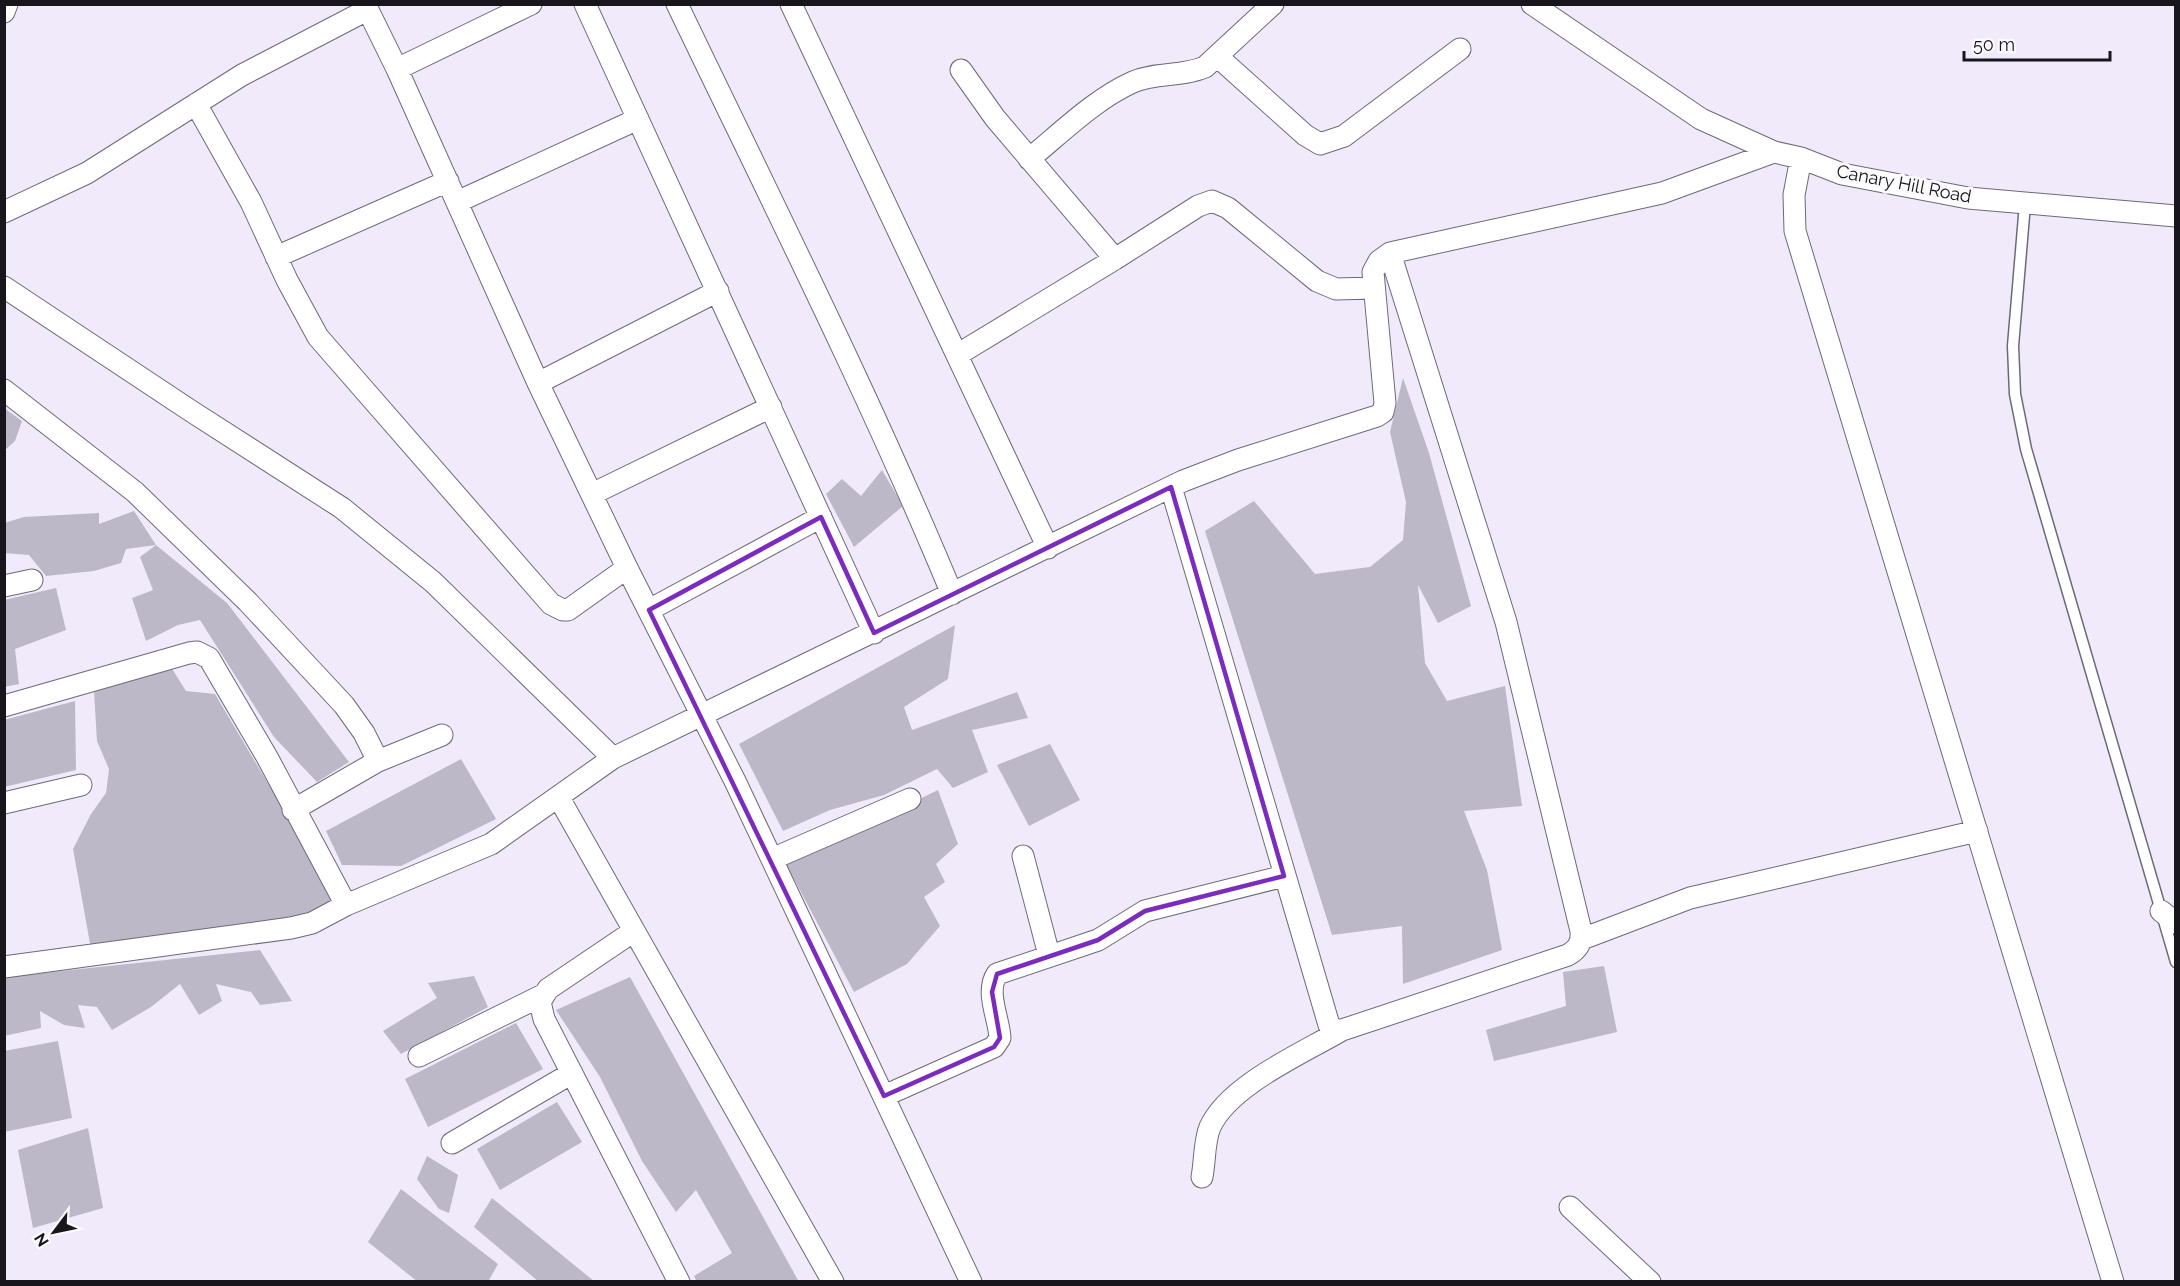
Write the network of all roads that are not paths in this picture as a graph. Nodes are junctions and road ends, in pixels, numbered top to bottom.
1 (7, 4) edge
2 (531, 4) edge
3 (585, 4) edge
4 (677, 4) edge
5 (791, 4) edge
6 (1274, 4) edge
7 (1532, 4) edge
8 (366, 8) edge
9 (4, 12) edge
10 (1460, 50) dead end
11 (1218, 57) junction
12 (397, 69) junction
13 (961, 70) dead end
14 (196, 104) junction
15 (638, 119) junction
16 (1774, 152) junction
17 (1801, 158) junction
18 (1029, 159) junction
19 (447, 181) junction
20 (457, 202) junction
21 (2025, 204) junction
22 (4, 212) edge
23 (2175, 216) edge
24 (1390, 253) junction
25 (276, 257) junction
26 (1115, 259) junction
27 (4, 287) edge
28 (1372, 288) junction
29 (717, 291) junction
30 (957, 355) junction
31 (538, 383) junction
32 (4, 390) edge
33 (771, 407) junction
34 (1171, 487) junction
35 (592, 494) junction
36 (821, 517) junction
37 (1048, 548) junction
38 (627, 568) junction
39 (32, 580) dead end
40 (4, 586) edge
41 (952, 594) junction
42 (649, 610) junction
43 (874, 633) junction
44 (4, 706) edge
45 (703, 714) junction
46 (442, 735) dead end
47 (614, 758) junction
48 (378, 761) junction
49 (81, 785) dead end
50 (558, 798) junction
51 (910, 799) dead end
52 (4, 803) edge
53 (293, 810) junction
54 (1977, 831) junction
55 (1023, 856) dead end
56 (772, 859) junction
57 (1284, 876) junction
58 (346, 906) junction
59 (2168, 917) edge
60 (634, 931) junction
61 (1582, 939) junction
62 (1049, 955) junction
63 (2175, 962) edge
64 (4, 967) edge
65 (543, 994) junction
66 (1342, 1030) junction
67 (419, 1056) dead end
68 (572, 1073) junction
69 (884, 1096) junction
70 (452, 1143) dead end
71 (1202, 1178) dead end
72 (1570, 1207) dead end
73 (679, 1281) edge
74 (833, 1281) edge
75 (971, 1281) edge
76 (1650, 1281) edge
77 (2113, 1281) edge

1 - 9 street
2 - 12 street
3 - 15 street
4 - 41 street
5 - 30 street
6 - 11 street
7 - 16 street, Canary Hill Road
8 - 12 street
8 - 14 street
10 - 11 street
11 - 18 street
12 - 19 street
13 - 18 street
14 - 22 street
14 - 25 street
15 - 20 street
15 - 29 street
16 - 17 street, Canary Hill Road
16 - 24 street
17 - 21 street, Canary Hill Road
17 - 54 street
18 - 26 street
19 - 20 street
19 - 25 street
20 - 31 street
21 - 23 street, Canary Hill Road
21 - 59 lane
24 - 28 street
24 - 61 street
25 - 38 street
26 - 28 street
26 - 30 street
27 - 47 street
28 - 34 street
29 - 31 street
29 - 33 street
30 - 37 street
31 - 35 street
32 - 48 street
33 - 35 street
33 - 36 street
34 - 37 street
34 - 57 street
35 - 38 street
36 - 42 street
36 - 43 street
37 - 41 street
38 - 42 street
39 - 40 street
41 - 43 street
42 - 45 street
43 - 45 street
44 - 53 street
45 - 47 street
45 - 56 street
46 - 48 street
47 - 50 street
48 - 53 street
49 - 52 street
50 - 58 street
50 - 60 street
51 - 56 street
53 - 58 street
54 - 61 street
54 - 77 street
55 - 62 street
56 - 69 street
57 - 62 street
57 - 66 street
58 - 64 street
59 - 63 lane
60 - 65 street
60 - 74 street
61 - 66 street
62 - 69 street
65 - 67 street
65 - 68 street
66 - 71 street
68 - 70 street
68 - 73 street
69 - 75 street
72 - 76 street

